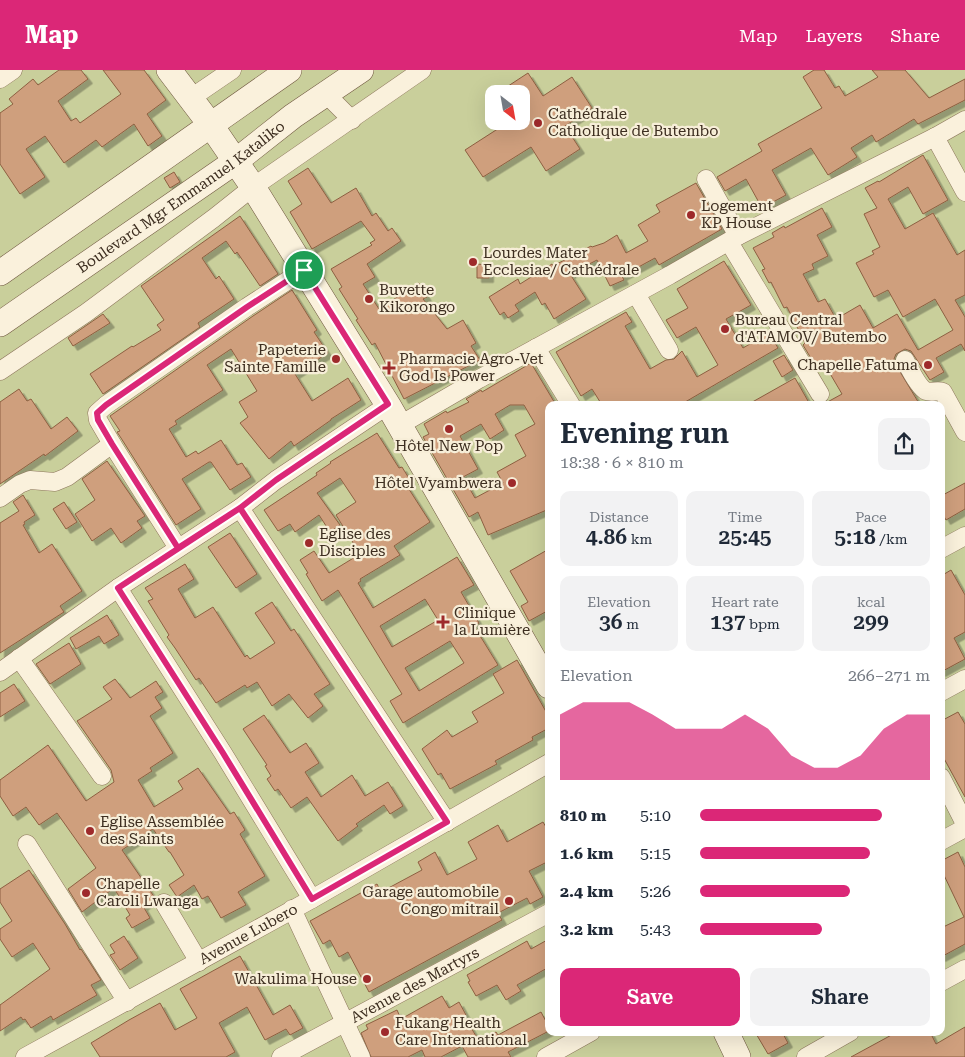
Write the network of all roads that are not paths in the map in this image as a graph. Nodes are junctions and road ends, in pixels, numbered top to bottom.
1 (13, 70) edge
2 (169, 70) edge
3 (232, 70) edge
4 (289, 70) edge
5 (361, 70) edge
6 (422, 70) edge
7 (0, 79) edge
8 (326, 94) junction
9 (191, 98) junction
10 (352, 120) junction
11 (965, 120) edge
12 (210, 124) junction
13 (935, 137) junction
14 (236, 161) junction
15 (706, 179) dead end
16 (253, 187) junction
17 (965, 192) edge
18 (734, 239) junction
19 (304, 270) junction
20 (0, 273) edge
21 (636, 294) junction
22 (0, 324) edge
23 (536, 348) junction
24 (669, 350) dead end
25 (905, 360) dead end
26 (0, 371) edge
27 (820, 394) dead end
28 (569, 401) edge
29 (394, 415) junction
30 (965, 432) edge
31 (112, 444) junction
32 (0, 498) edge
33 (240, 508) junction
34 (965, 536) edge
35 (945, 547) edge
36 (178, 548) junction
37 (118, 588) junction
38 (19, 658) junction
39 (0, 672) edge
40 (545, 679) edge
41 (965, 679) edge
42 (945, 690) edge
43 (545, 765) edge
44 (102, 776) dead end
45 (945, 785) edge
46 (447, 822) junction
47 (965, 826) edge
48 (945, 838) edge
49 (26, 844) dead end
50 (312, 899) junction
51 (164, 904) dead end
52 (292, 909) junction
53 (545, 915) edge
54 (198, 962) junction
55 (965, 969) edge
56 (945, 980) edge
57 (127, 1002) junction
58 (346, 1022) junction
59 (584, 1036) edge
60 (728, 1036) edge
61 (843, 1036) edge
62 (25, 1057) edge
63 (281, 1057) edge
64 (362, 1057) edge
65 (546, 1057) edge
66 (738, 1057) edge
67 (806, 1057) edge

1 - 7 street
2 - 9 street
3 - 9 street
4 - 12 street
5 - 8 street, Boulevard Mgr Emmanuel Kataliko
6 - 10 street
8 - 10 street
8 - 14 street, Boulevard Mgr Emmanuel Kataliko
9 - 12 street
10 - 16 street
11 - 13 street
12 - 14 street
12 - 20 street
13 - 17 street
13 - 18 street
14 - 16 street
14 - 22 street, Boulevard Mgr Emmanuel Kataliko
15 - 18 street
16 - 19 street
16 - 26 street
18 - 21 street
18 - 27 street
19 - 29 street
19 - 31 street
21 - 23 street
21 - 24 street
23 - 28 street
23 - 29 street
25 - 30 street
29 - 33 street
29 - 40 street
31 - 32 street
31 - 36 street
33 - 36 street
33 - 46 street
34 - 35 street
36 - 37 street
37 - 38 street
37 - 50 street
38 - 39 street
38 - 44 street
41 - 42 street
43 - 46 street, Avenue Lubero
45 - 47 street
46 - 50 street, Avenue Lubero
47 - 48 street
49 - 57 street
50 - 52 street, Avenue Lubero
51 - 54 street
52 - 54 street, Avenue Lubero
52 - 58 street
53 - 58 street, Avenue des Martyrs
54 - 57 street, Avenue Lubero
55 - 56 street
57 - 62 street, Avenue Lubero
58 - 63 street, Avenue des Martyrs
58 - 64 street
59 - 65 street
60 - 66 street
61 - 67 street

